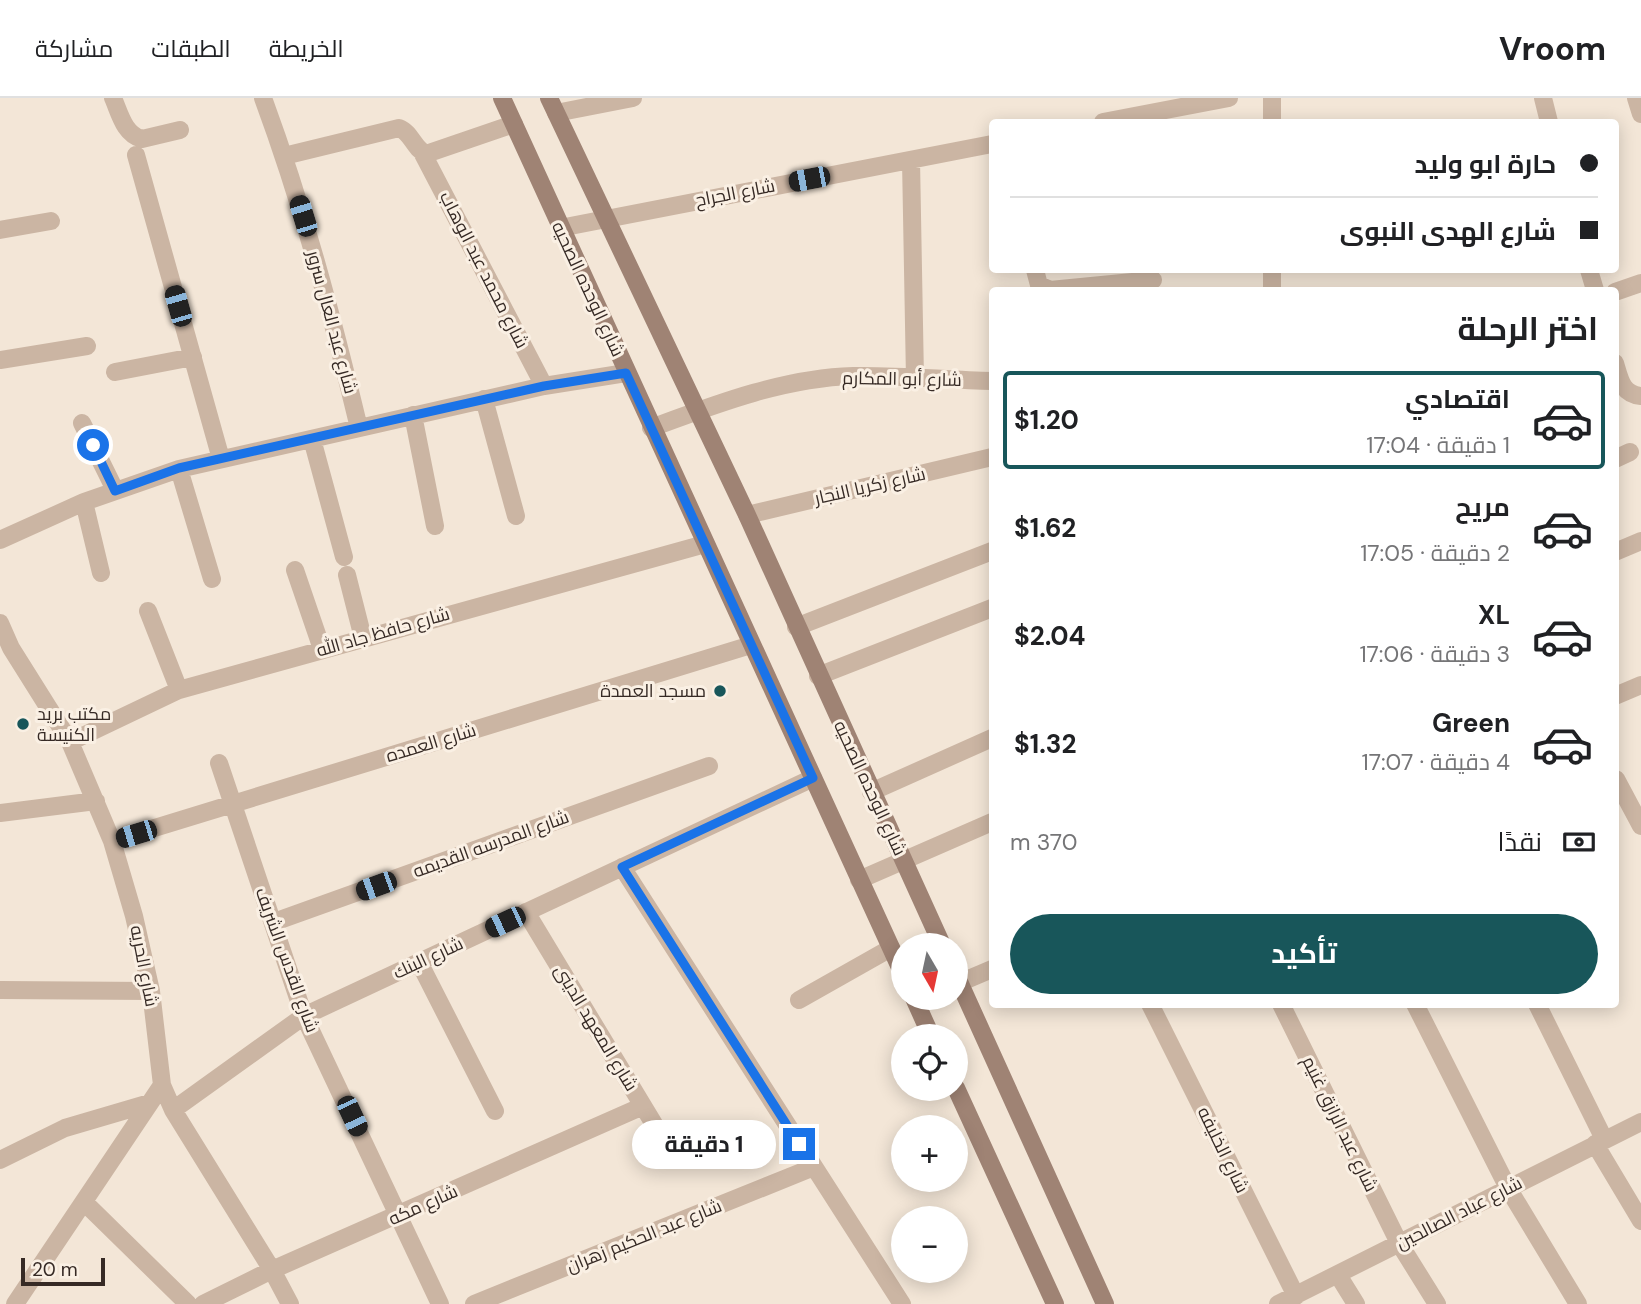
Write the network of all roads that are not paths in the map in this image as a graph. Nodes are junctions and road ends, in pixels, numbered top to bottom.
1 (113, 98) edge
2 (263, 98) edge
3 (502, 98) edge
4 (632, 98) edge
5 (1229, 98) edge
6 (1272, 98) edge
7 (1543, 98) edge
8 (1636, 98) edge
9 (552, 106) edge
10 (1641, 114) edge
11 (1149, 118) edge
12 (1272, 119) edge
13 (1548, 119) edge
14 (514, 124) junction
15 (180, 130) dead end
16 (989, 145) edge
17 (423, 154) junction
18 (136, 155) dead end
19 (284, 156) junction
20 (911, 160) junction
21 (605, 218) junction
22 (51, 221) dead end
23 (560, 228) junction
24 (0, 230) edge
25 (1036, 273) edge
26 (1153, 280) edge
27 (1641, 283) edge
28 (1043, 287) edge
29 (1082, 287) edge
30 (1619, 291) edge
31 (87, 346) dead end
32 (193, 357) junction
33 (0, 360) edge
34 (115, 372) dead end
35 (626, 373) junction
36 (1619, 376) edge
37 (915, 379) junction
38 (989, 381) edge
39 (544, 386) junction
40 (1641, 396) edge
41 (484, 400) junction
42 (697, 411) junction
43 (413, 415) junction
44 (82, 423) dead end
45 (359, 428) junction
46 (651, 428) junction
47 (312, 439) junction
48 (989, 458) edge
49 (222, 459) junction
50 (179, 468) junction
51 (115, 491) junction
52 (84, 502) junction
53 (747, 515) junction
54 (516, 516) dead end
55 (435, 526) dead end
56 (0, 540) edge
57 (1641, 541) edge
58 (705, 544) junction
59 (1619, 550) edge
60 (989, 552) edge
61 (344, 557) dead end
62 (295, 570) dead end
63 (101, 573) dead end
64 (347, 575) dead end
65 (212, 579) dead end
66 (989, 609) edge
67 (148, 611) dead end
68 (0, 623) edge
69 (796, 627) junction
70 (363, 638) junction
71 (751, 645) junction
72 (322, 649) junction
73 (818, 676) junction
74 (1641, 685) edge
75 (179, 690) junction
76 (1619, 694) edge
77 (989, 739) edge
78 (69, 741) junction
79 (219, 763) dead end
80 (709, 766) dead end
81 (813, 778) junction
82 (1619, 785) edge
83 (871, 792) junction
84 (96, 801) junction
85 (233, 804) junction
86 (0, 813) edge
87 (989, 823) edge
88 (1641, 826) edge
89 (112, 841) junction
90 (904, 860) junction
91 (622, 867) junction
92 (859, 880) junction
93 (526, 912) junction
94 (274, 922) junction
95 (937, 933) edge
96 (891, 948) joint
97 (419, 962) junction
98 (989, 970) edge
99 (968, 976) edge
100 (0, 990) edge
101 (151, 991) junction
102 (799, 1000) dead end
103 (968, 1003) edge
104 (1152, 1008) edge
105 (1283, 1008) edge
106 (1417, 1008) edge
107 (1539, 1008) edge
108 (304, 1016) junction
109 (162, 1085) junction
110 (962, 1101) edge
111 (150, 1103) junction
112 (643, 1106) junction
113 (173, 1110) junction
114 (495, 1111) dead end
115 (1641, 1122) edge
116 (1599, 1141) junction
117 (666, 1144) dead end
118 (0, 1160) edge
119 (814, 1167) junction
120 (1508, 1188) junction
121 (84, 1202) junction
122 (399, 1216) junction
123 (1641, 1221) edge
124 (1399, 1243) junction
125 (272, 1270) junction
126 (1338, 1275) junction
127 (1296, 1296) junction
128 (15, 1304) edge
129 (188, 1304) edge
130 (202, 1304) edge
131 (290, 1304) edge
132 (440, 1304) edge
133 (474, 1304) edge
134 (902, 1304) edge
135 (1055, 1304) edge
136 (1105, 1304) edge
137 (1278, 1304) edge
138 (1356, 1304) edge
139 (1437, 1304) edge
140 (1578, 1304) edge

1 - 15 street
2 - 19 street, شارع عبد العال سرور
3 - 14 main road, شارع الوحده الصحيه
4 - 9 street
5 - 11 street
6 - 12 street
7 - 13 street
8 - 10 street
9 - 21 main road, شارع الوحده الصحيه
14 - 17 street
14 - 23 main road, شارع الوحده الصحيه
16 - 20 street, شارع الجراح
17 - 19 street, شارع محمد عبد الوهاب
17 - 39 street, شارع محمد عبد الوهاب
18 - 32 street
19 - 45 street, شارع عبد العال سرور
20 - 21 street, شارع الجراح
20 - 37 street
21 - 23 street, شارع الجراح
21 - 42 main road, شارع الوحده الصحيه
22 - 24 street
23 - 35 main road, شارع الوحده الصحيه
25 - 28 street
26 - 29 street
27 - 30 street
31 - 33 street
32 - 34 street
32 - 49 street
35 - 39 street
35 - 46 main road, شارع الوحده الصحيه
36 - 40 street
37 - 38 street, شارع أبو المكارم
37 - 42 street, شارع أبو المكارم
39 - 41 street
41 - 43 street
41 - 54 street
42 - 46 street, شارع أبو المكارم
42 - 53 main road, شارع الوحده الصحيه
43 - 45 street
43 - 55 street
44 - 51 street
45 - 47 street
46 - 58 main road, شارع الوحده الصحيه
47 - 49 street
47 - 61 street
48 - 53 street, شارع زكريا النجار
49 - 50 street
50 - 51 street
50 - 65 street
51 - 52 street
52 - 56 street
52 - 63 street
53 - 69 main road, شارع الوحده الصحيه
57 - 59 street
58 - 70 street, شارع حافظ جاد الله
58 - 71 main road, شارع الوحده الصحيه
60 - 69 street
62 - 72 street
64 - 70 street
66 - 73 street
67 - 75 street
68 - 78 street, شارع الحريه
69 - 73 main road, شارع الوحده الصحيه
70 - 72 street, شارع حافظ جاد الله
71 - 81 main road, شارع الوحده الصحيه
71 - 85 street, شارع العمده
72 - 75 street, شارع حافظ جاد الله
73 - 83 main road, شارع الوحده الصحيه
74 - 76 street
75 - 78 street, شارع حافظ جاد الله
77 - 83 street
78 - 84 street, شارع الحريه
79 - 85 street, شارع القدس الشريف
80 - 94 street, شارع المدرسه القديمه
81 - 91 street, شارع البنك
81 - 92 main road, شارع الوحده الصحيه
82 - 88 street
83 - 90 main road, شارع الوحده الصحيه
84 - 86 street
84 - 89 street, شارع الحريه
85 - 89 street, شارع العمده
85 - 94 street, شارع القدس الشريف
87 - 90 street
89 - 101 street, شارع الحريه
90 - 92 street
90 - 95 main road, شارع الوحده الصحيه
91 - 93 street, شارع البنك
91 - 119 street
92 - 96 main road, شارع الوحده الصحيه
93 - 97 street, شارع البنك
93 - 112 street, شارع المعهد الدينى
94 - 108 street, شارع القدس الشريف
96 - 102 street
97 - 108 street, شارع البنك
97 - 114 street
98 - 99 street
100 - 101 street
101 - 109 street, شارع الحريه
103 - 136 main road
104 - 127 street, شارع الخليفه
105 - 124 street, شارع عبد الرازق غنيم
106 - 120 street
107 - 116 street
108 - 113 street, شارع البنك
108 - 122 street, شارع القدس الشريف
109 - 111 street
109 - 113 street, شارع الحريه
110 - 135 main road
111 - 118 street
111 - 121 street
112 - 117 street, شارع المعهد الدينى
112 - 122 street, شارع مكه
113 - 125 street, شارع الحريه
115 - 116 street, شارع عباد الصالحين
116 - 120 street, شارع عباد الصالحين
116 - 123 street
119 - 133 street, شارع عبد الحكيم زهران
119 - 134 street
120 - 124 street, شارع عباد الصالحين
120 - 140 street
121 - 128 street
121 - 129 street
122 - 125 street, شارع مكه
122 - 132 street, شارع القدس الشريف
124 - 126 street, شارع عباد الصالحين
124 - 139 street, شارع عبد الرازق غنيم
125 - 130 street, شارع مكه
125 - 131 street, شارع الحريه
126 - 127 street, شارع عباد الصالحين
126 - 138 street
127 - 137 street, شارع عباد الصالحين

